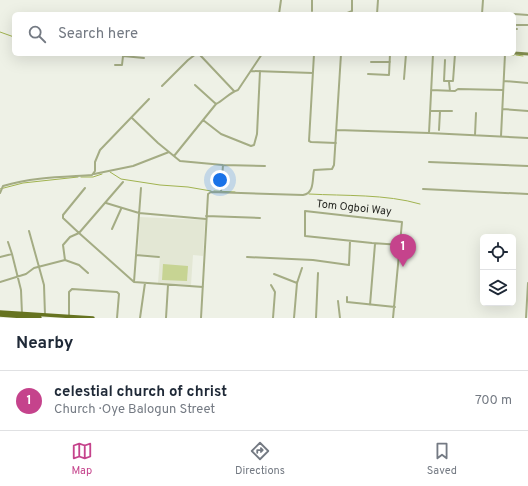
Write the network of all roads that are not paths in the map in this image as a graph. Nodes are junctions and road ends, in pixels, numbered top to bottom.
1 (281, 0) edge
2 (312, 0) edge
3 (352, 0) edge
4 (378, 0) edge
5 (483, 0) edge
6 (312, 11) dead end
7 (279, 12) edge
8 (348, 12) edge
9 (377, 12) edge
10 (482, 12) edge
11 (516, 14) edge
12 (528, 15) edge
13 (516, 25) edge
14 (528, 25) edge
15 (516, 53) edge
16 (528, 54) edge
17 (123, 56) edge
18 (130, 56) edge
19 (194, 56) edge
20 (201, 56) edge
21 (261, 56) edge
22 (314, 56) edge
23 (341, 56) edge
24 (390, 56) edge
25 (406, 56) edge
26 (433, 56) edge
27 (455, 56) edge
28 (505, 56) edge
29 (144, 58) dead end
30 (445, 60) dead end
31 (371, 62) dead end
32 (390, 62) junction
33 (115, 65) dead end
34 (251, 71) junction
35 (260, 71) junction
36 (313, 73) junction
37 (368, 74) dead end
38 (404, 79) dead end
39 (504, 81) junction
40 (449, 82) junction
41 (528, 83) edge
42 (195, 85) dead end
43 (162, 86) dead end
44 (431, 90) junction
45 (504, 90) junction
46 (234, 91) junction
47 (450, 91) junction
48 (149, 98) dead end
49 (216, 104) junction
50 (503, 109) junction
51 (528, 110) edge
52 (430, 111) junction
53 (440, 111) junction
54 (452, 111) dead end
55 (476, 113) dead end
56 (132, 118) junction
57 (203, 120) junction
58 (337, 130) junction
59 (439, 130) dead end
60 (428, 133) junction
61 (475, 135) junction
62 (501, 136) junction
63 (528, 138) edge
64 (336, 143) junction
65 (168, 152) junction
66 (174, 156) junction
67 (429, 162) dead end
68 (223, 165) junction
69 (265, 166) dead end
70 (528, 166) edge
71 (94, 174) junction
72 (123, 182) dead end
73 (85, 188) dead end
74 (141, 188) dead end
75 (423, 189) dead end
76 (1, 190) edge
77 (221, 192) junction
78 (528, 194) edge
79 (106, 204) junction
80 (121, 209) junction
81 (139, 214) junction
82 (206, 218) junction
83 (260, 218) dead end
84 (112, 229) dead end
85 (29, 231) dead end
86 (80, 233) junction
87 (350, 240) junction
88 (8, 242) dead end
89 (375, 244) junction
90 (401, 245) junction
91 (12, 254) junction
92 (136, 255) junction
93 (0, 257) edge
94 (159, 257) dead end
95 (247, 257) dead end
96 (66, 260) junction
97 (40, 266) junction
98 (302, 268) dead end
99 (88, 273) dead end
100 (318, 273) dead end
101 (274, 274) dead end
102 (18, 277) junction
103 (0, 282) edge
104 (134, 282) junction
105 (145, 283) junction
106 (297, 283) junction
107 (528, 283) edge
108 (168, 285) junction
109 (271, 285) dead end
110 (203, 287) junction
111 (347, 297) dead end
112 (338, 301) dead end
113 (370, 305) junction
114 (395, 307) junction
115 (0, 312) edge
116 (0, 315) edge
117 (22, 315) junction
118 (45, 315) junction
119 (69, 316) junction
120 (40, 318) edge
121 (93, 318) edge
122 (117, 318) edge
123 (140, 318) edge
124 (166, 318) edge
125 (201, 318) edge
126 (273, 318) edge
127 (294, 318) edge
128 (316, 318) edge
129 (340, 318) edge
130 (393, 318) edge
131 (526, 318) edge

1 - 7 street
2 - 6 street
3 - 8 street
4 - 9 street
5 - 10 street
11 - 12 street
13 - 14 street
15 - 16 main road
17 - 33 street
18 - 29 street
19 - 43 street
20 - 46 street
21 - 34 street
22 - 36 street
23 - 58 street
24 - 32 street
25 - 38 street
26 - 44 street
27 - 40 street
28 - 39 street
30 - 40 street
31 - 32 street
32 - 37 street
34 - 35 street
34 - 46 street
35 - 36 street
35 - 57 street
36 - 64 street
39 - 41 street
39 - 45 street
40 - 47 street
42 - 49 street
44 - 47 street
44 - 52 street
45 - 47 street
45 - 50 street
46 - 49 street
48 - 56 street
49 - 57 street
50 - 51 street
50 - 62 street
52 - 53 street
52 - 60 street
53 - 54 street
53 - 59 street
55 - 61 street
56 - 65 street
56 - 71 street
57 - 66 street
58 - 60 street
58 - 64 street
60 - 61 street
61 - 62 street
62 - 63 street
64 - 77 street
65 - 66 street
65 - 71 street
66 - 68 street
67 - 70 street
68 - 69 street
68 - 77 street
71 - 76 street
72 - 79 street
73 - 86 street
74 - 81 street
75 - 78 street
77 - 82 street
79 - 80 street
79 - 86 street
80 - 81 street
80 - 84 street
81 - 82 street
81 - 92 street
82 - 83 street
82 - 110 street
85 - 97 street
86 - 96 street
86 - 104 street
87 - 89 street
87 - 90 street, Tom Ogboi Way
87 - 95 street
88 - 91 street
89 - 90 street
89 - 113 street
90 - 114 street
91 - 93 street
91 - 102 street
92 - 94 street
92 - 104 street
96 - 97 street
96 - 99 street
97 - 102 street
97 - 118 street
98 - 106 street
100 - 128 street
101 - 106 street
102 - 103 street
102 - 117 street
104 - 105 street
105 - 108 street
105 - 123 street
106 - 127 street
107 - 131 street
108 - 110 street
108 - 124 street
109 - 126 street
110 - 125 street
111 - 113 street
112 - 129 street
113 - 114 street
114 - 130 street
115 - 117 main road
116 - 117 main road
117 - 118 main road
117 - 120 main road
118 - 119 main road
119 - 121 main road
119 - 122 street

